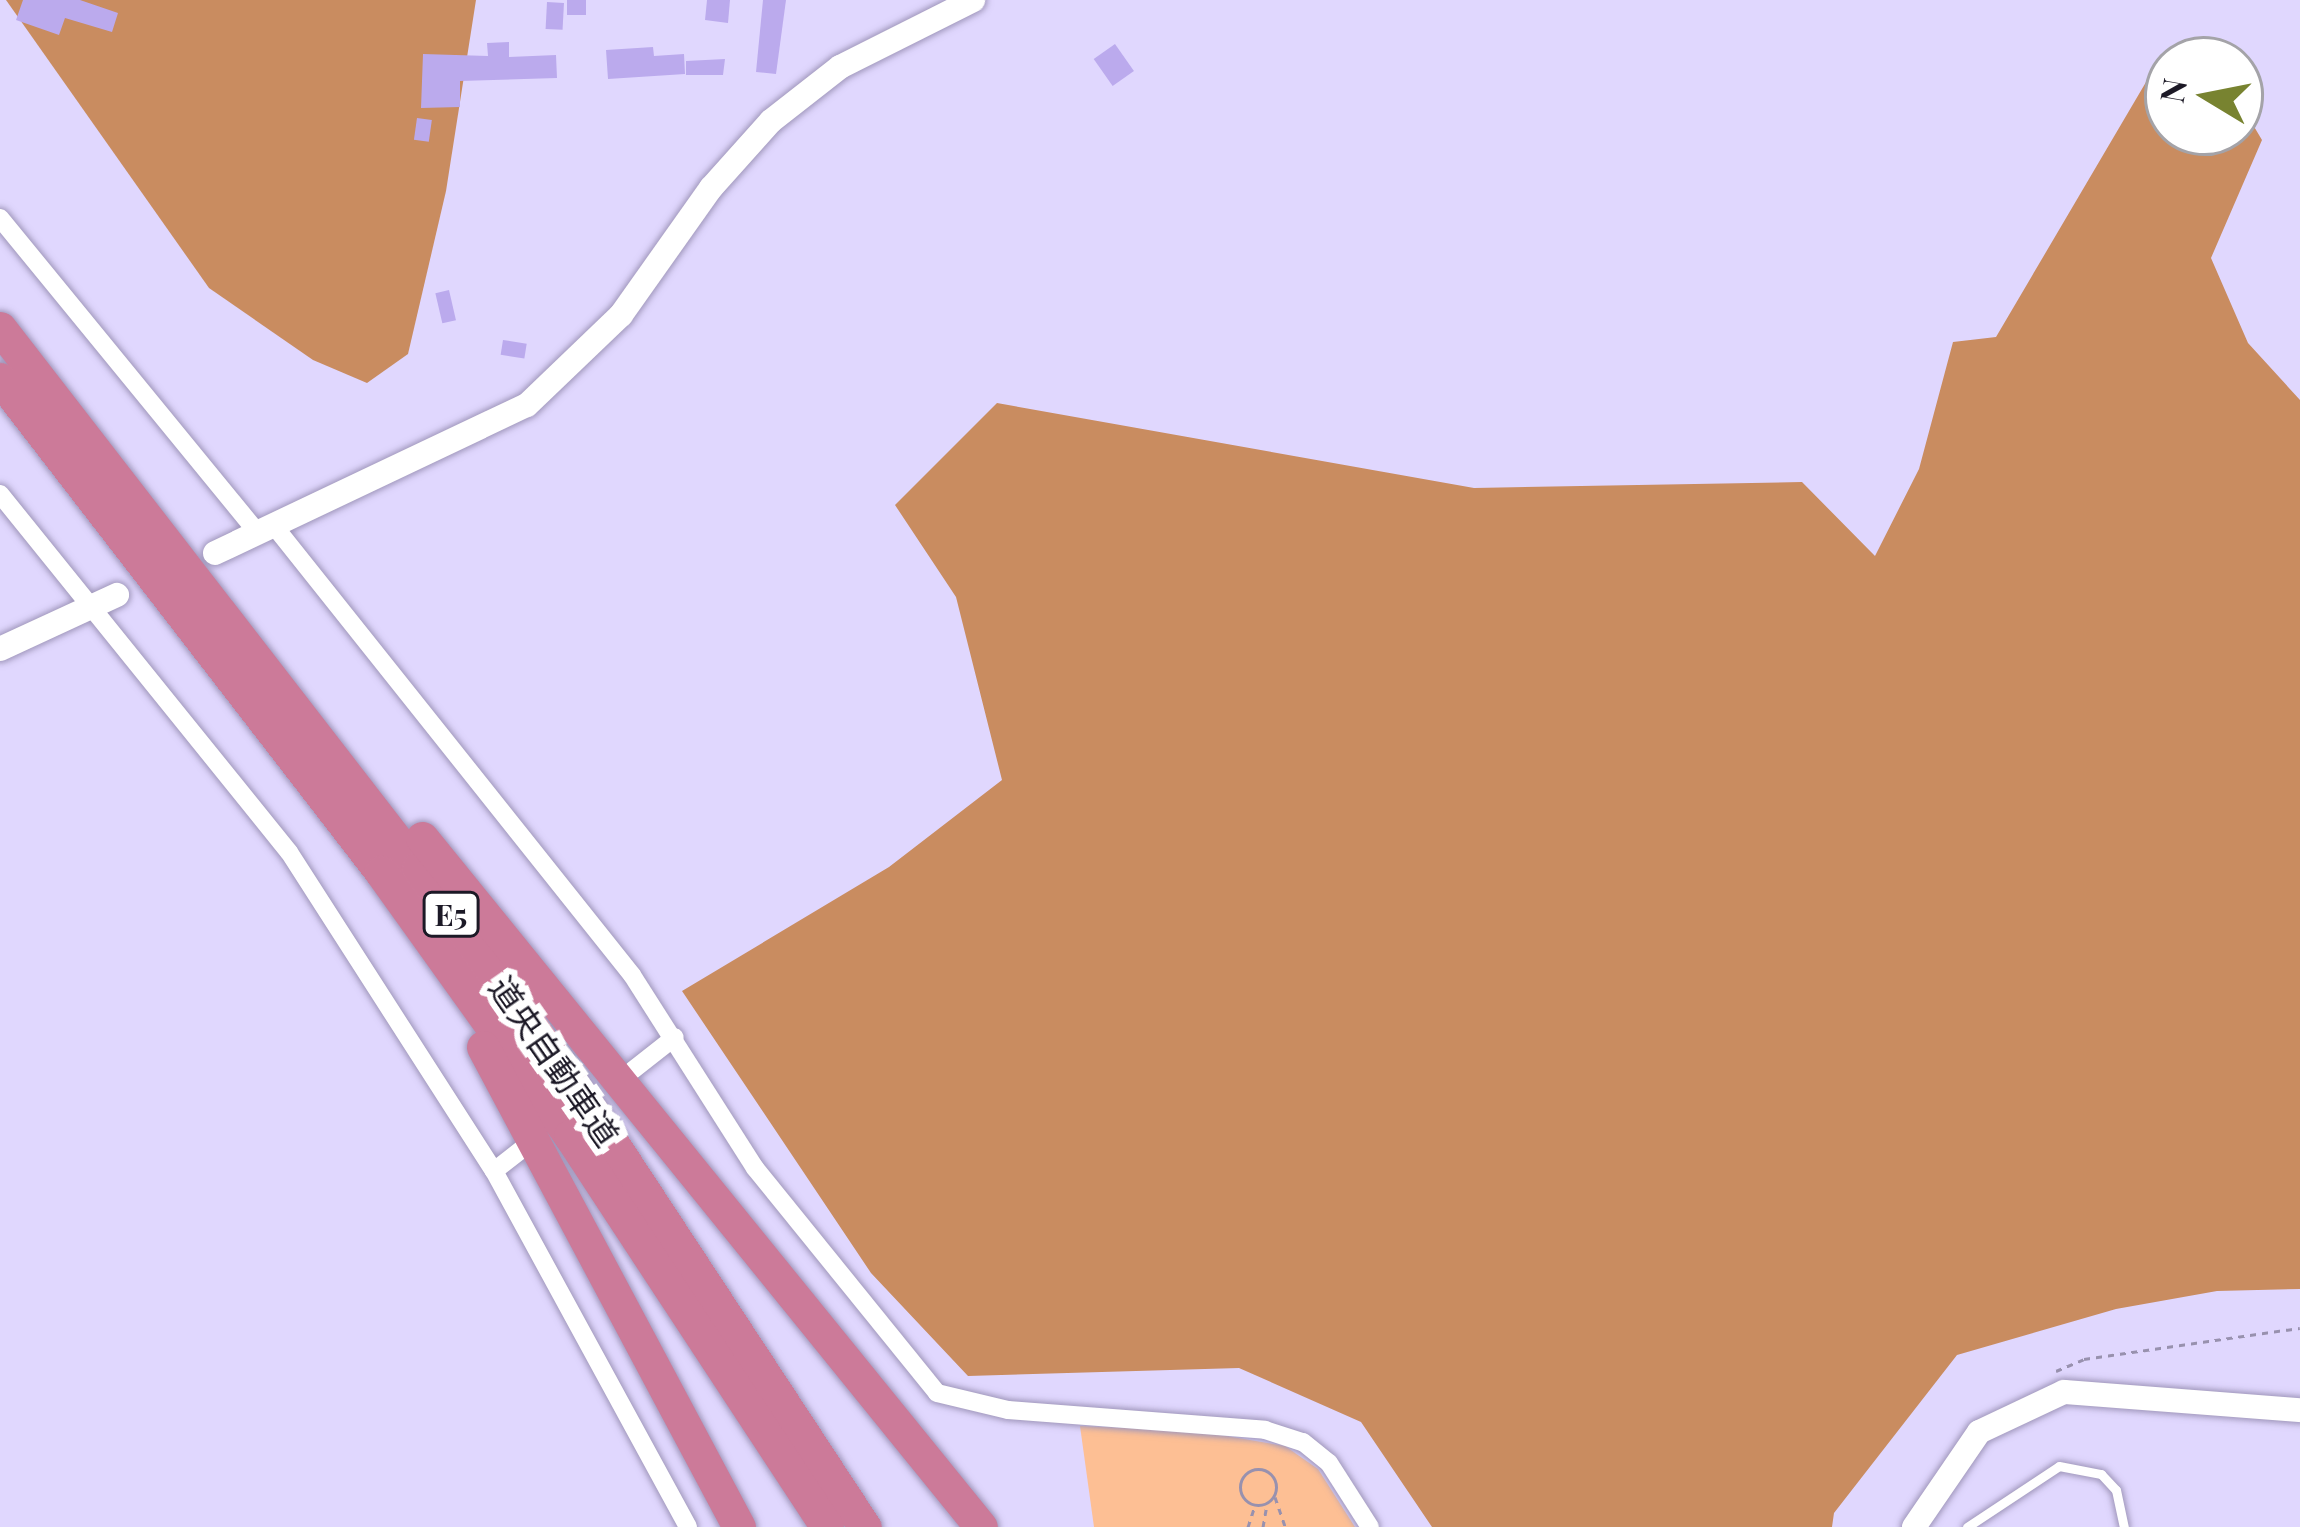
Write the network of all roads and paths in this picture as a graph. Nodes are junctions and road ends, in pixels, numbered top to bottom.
1 (973, 0) edge
2 (0, 218) edge
3 (0, 328) edge
4 (0, 379) edge
5 (0, 494) edge
6 (267, 531) junction
7 (215, 554) dead end
8 (117, 595) dead end
9 (92, 608) junction
10 (236, 624) junction
11 (0, 649) edge
12 (381, 872) junction
13 (675, 1037) junction
14 (633, 1070) dead end
15 (522, 1150) dead end
16 (494, 1171) junction
17 (2300, 1328) edge
18 (2036, 1402) junction
19 (2300, 1410) edge
20 (1273, 1496) junction
21 (1267, 1503) junction
22 (1256, 1505) junction
23 (1286, 1526) edge
24 (688, 1527) edge
25 (739, 1527) edge
26 (826, 1527) edge
27 (865, 1527) edge
28 (981, 1527) edge
29 (1247, 1527) edge
30 (1263, 1527) edge
31 (1370, 1527) edge
32 (1914, 1527) edge
33 (1967, 1527) edge
34 (2124, 1527) edge

1 - 6 street
2 - 6 street
3 - 10 highway, 道央自動車道 / E5
4 - 12 highway, 道央自動車道 / E5
5 - 9 street
6 - 7 street
6 - 13 street
8 - 9 street
9 - 11 street
9 - 16 street
10 - 27 highway, 道央自動車道 / E5
10 - 28 highway
12 - 25 highway
12 - 26 highway, 道央自動車道 / E5
13 - 14 street
13 - 31 street
15 - 16 street
16 - 24 street
17 - 18 path
18 - 19 street
18 - 32 street
20 - 21 path
20 - 22 path
20 - 23 path
21 - 22 path
21 - 30 path
22 - 29 path
33 - 34 lane

